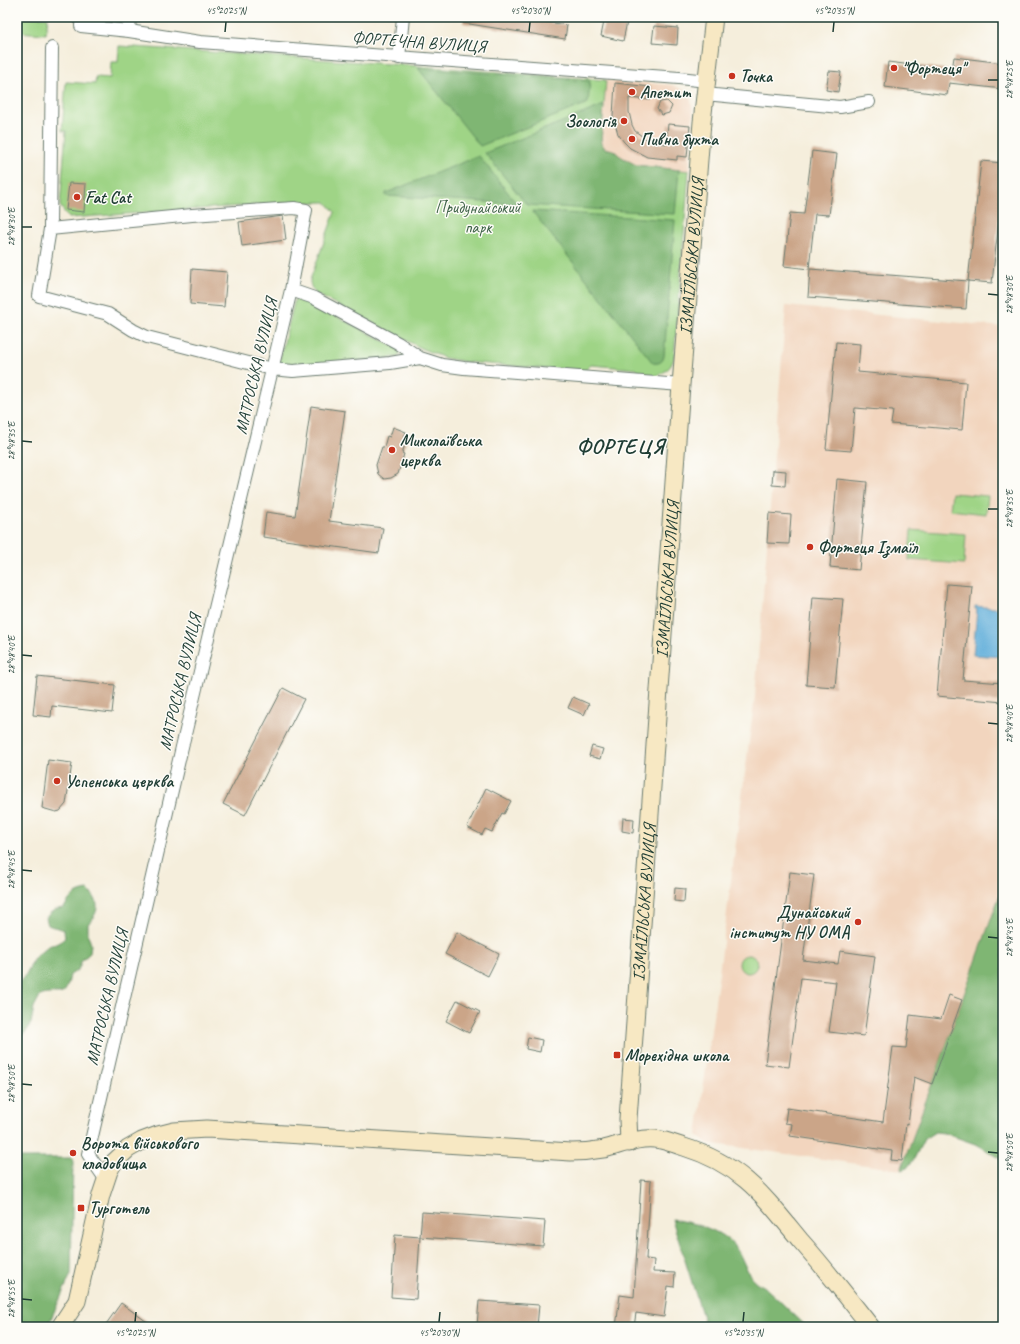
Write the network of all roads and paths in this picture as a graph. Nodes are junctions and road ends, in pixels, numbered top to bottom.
1 (130, 17) edge
2 (403, 17) edge
3 (714, 17) edge
4 (82, 22) edge
5 (129, 31) junction
6 (52, 48) dead end
7 (399, 58) junction
8 (706, 88) junction
9 (870, 102) dead end
10 (50, 229) junction
11 (291, 290) junction
12 (420, 358) junction
13 (272, 369) junction
14 (681, 385) junction
15 (629, 1142) junction
16 (106, 1180) junction
17 (60, 1327) edge
18 (871, 1327) edge

1 - 5 street
2 - 7 street
3 - 8 street, ІЗМАЇЛЬСЬКА ВУЛИЦЯ
4 - 5 street, ФОРТЕЧНА ВУЛИЦЯ
5 - 7 street, ФОРТЕЧНА ВУЛИЦЯ
6 - 10 street
7 - 8 street, ФОРТЕЧНА ВУЛИЦЯ
8 - 9 street, ФОРТЕЧНА ВУЛИЦЯ
8 - 14 street, ІЗМАЇЛЬСЬКА ВУЛИЦЯ
10 - 11 street, МАТРОСЬКА ВУЛИЦЯ
10 - 13 street
11 - 12 street
11 - 13 street, МАТРОСЬКА ВУЛИЦЯ
12 - 13 street
12 - 14 street
13 - 16 street, МАТРОСЬКА ВУЛИЦЯ
14 - 15 street, ІЗМАЇЛЬСЬКА ВУЛИЦЯ
15 - 16 street
15 - 18 street
16 - 17 street

